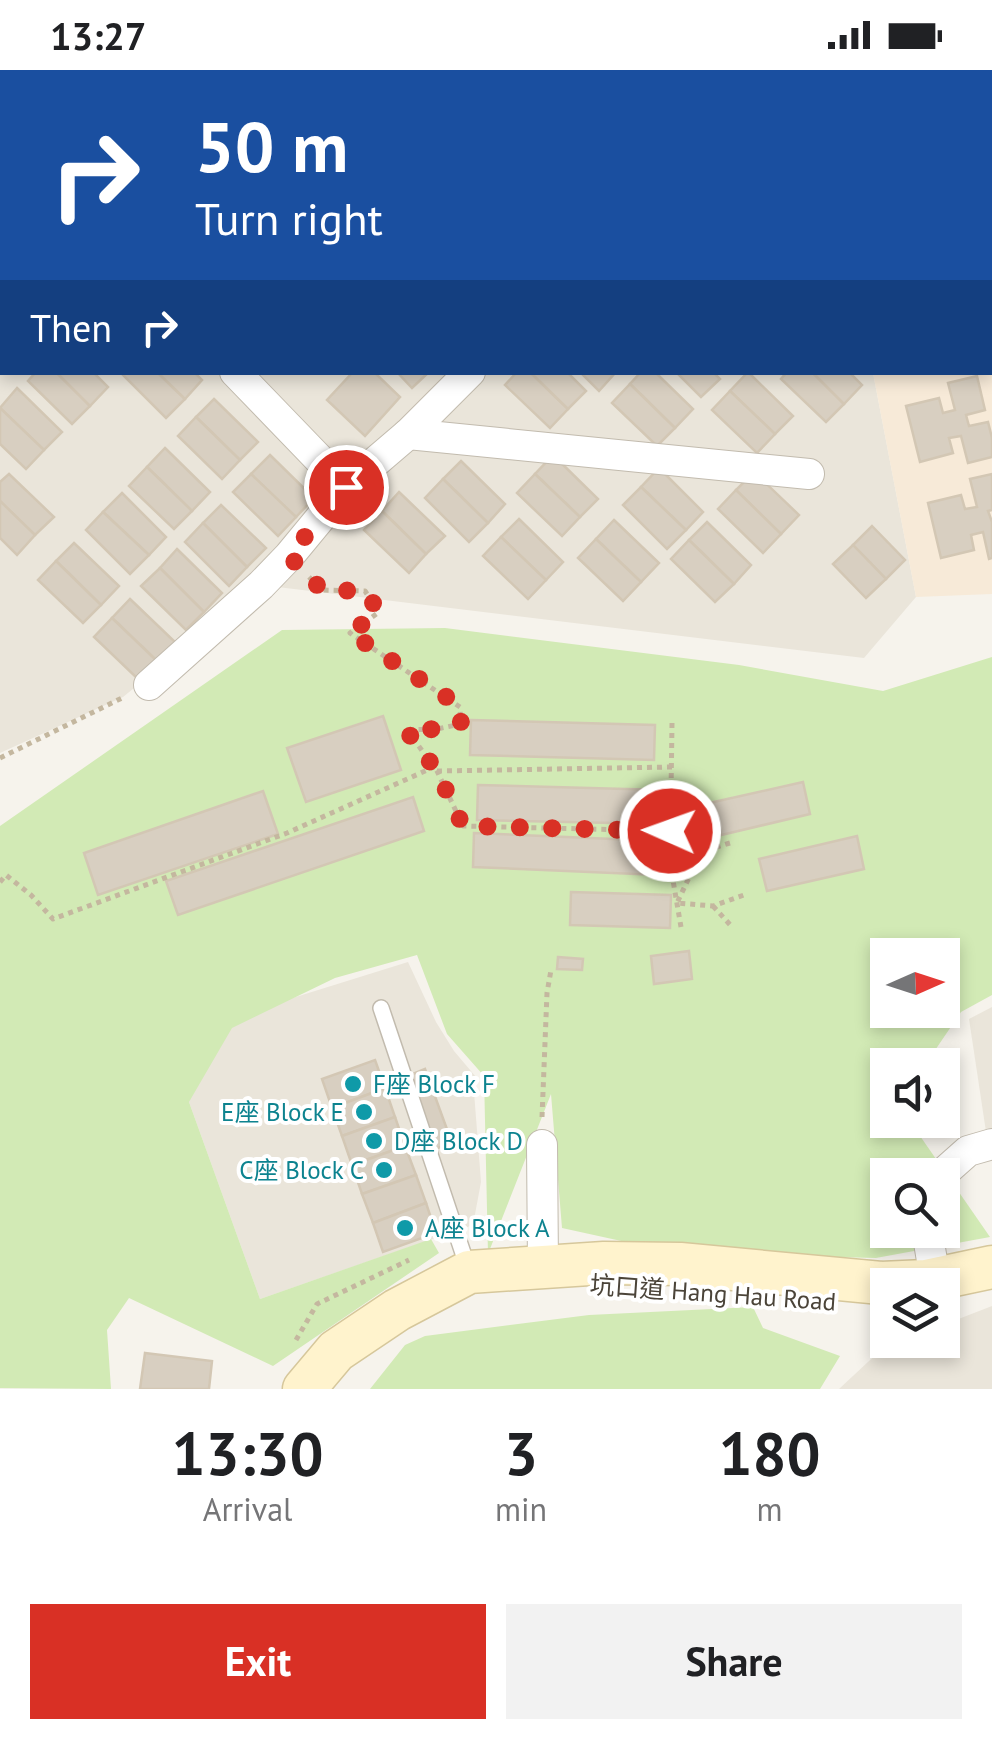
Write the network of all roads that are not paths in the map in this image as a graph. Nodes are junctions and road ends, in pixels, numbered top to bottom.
1 (238, 375) edge
2 (467, 375) edge
3 (408, 434) junction
4 (808, 474) dead end
5 (346, 487) junction
6 (149, 685) road end
7 (381, 1008) dead end
8 (992, 1144) edge
9 (542, 1145) road end
10 (960, 1158) edge
11 (543, 1267) junction
12 (992, 1267) edge
13 (469, 1272) junction
14 (960, 1274) edge
15 (870, 1283) edge
16 (304, 1389) edge

1 - 5 street
2 - 3 street
3 - 4 street
3 - 5 street
5 - 6 street
7 - 13 lane
8 - 10 street
9 - 11 street
11 - 13 main road, 坑口道 Hang Hau Road
11 - 15 main road, 坑口道 Hang Hau Road
12 - 14 main road, 坑口道 Hang Hau Road
13 - 16 main road, 坑口道 Hang Hau Road

